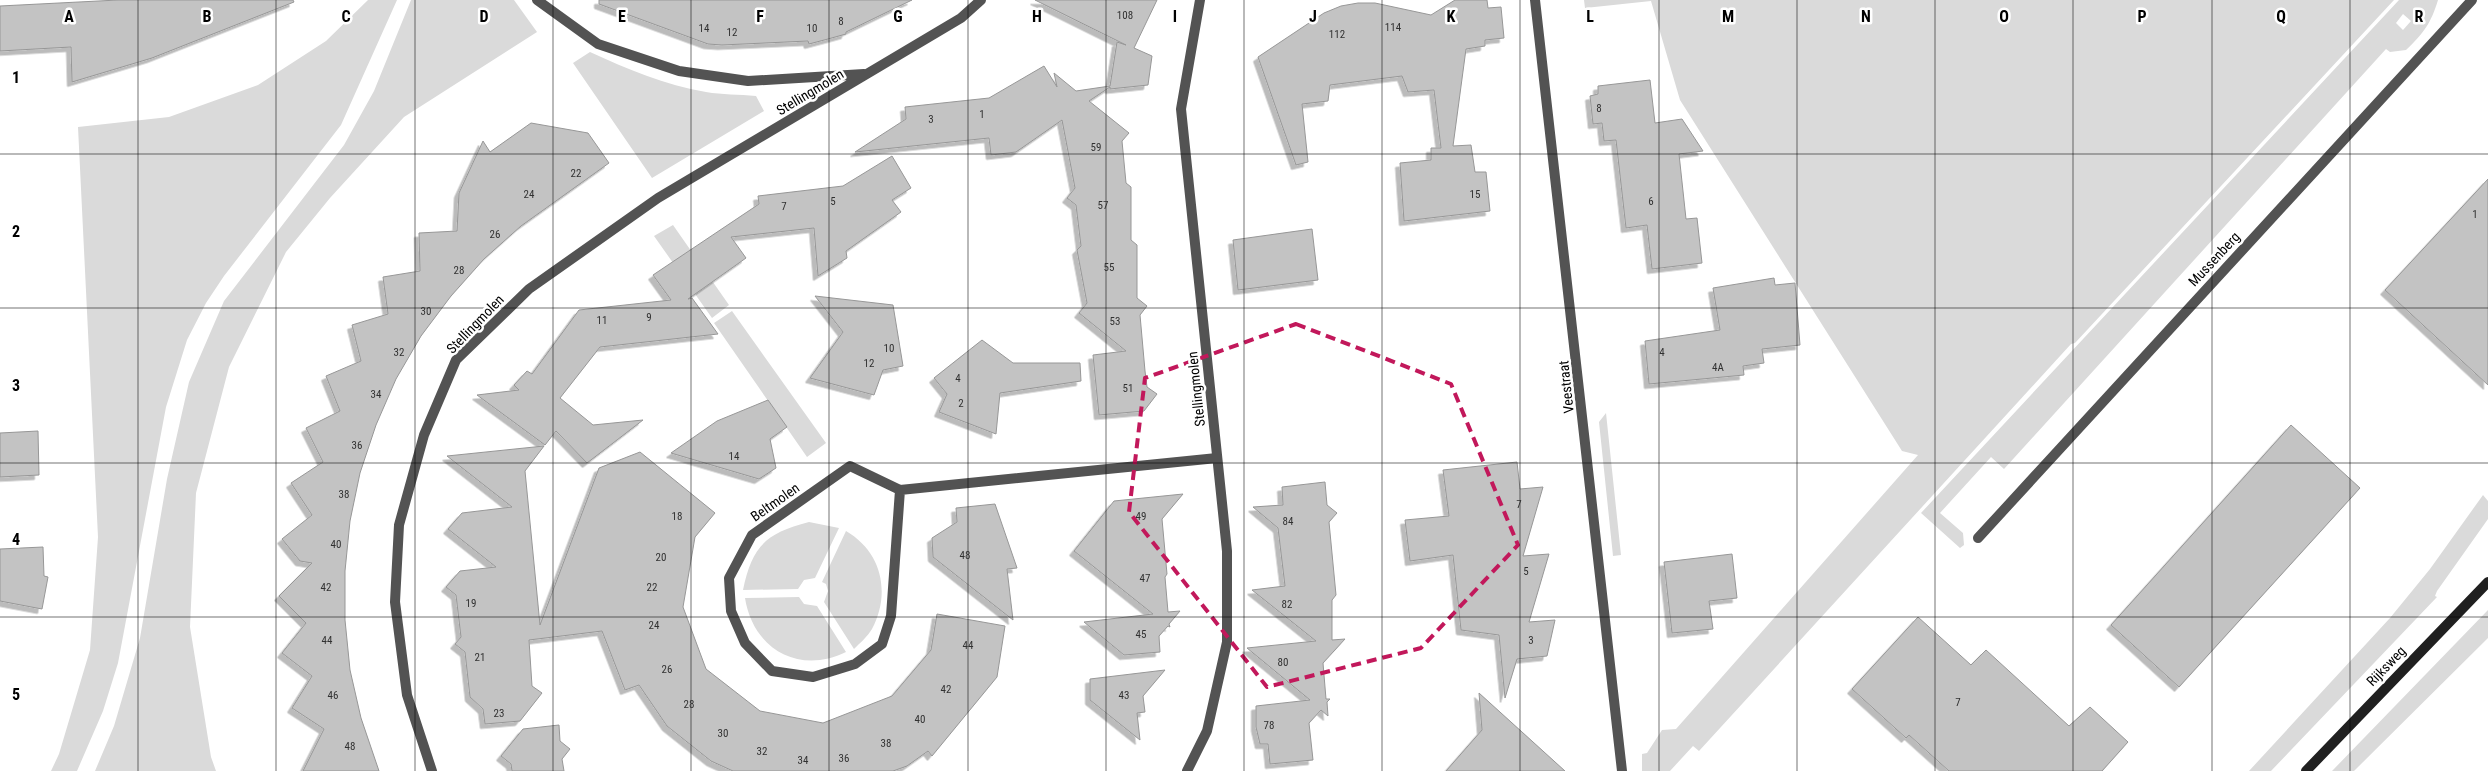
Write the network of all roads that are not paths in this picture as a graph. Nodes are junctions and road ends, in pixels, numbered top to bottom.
1 (537, 0) edge
2 (981, 0) edge
3 (1200, 0) edge
4 (1535, 0) edge
5 (2472, 0) edge
6 (868, 74) junction
7 (1217, 458) junction
8 (900, 490) junction
9 (1978, 538) dead end
10 (2488, 582) edge
11 (432, 771) edge
12 (1187, 771) edge
13 (1622, 771) edge
14 (2306, 771) edge

1 - 6 street, Stellingmolen
2 - 6 street, Stellingmolen
3 - 7 street, Stellingmolen
4 - 13 street, Veestraat
5 - 9 street, Mussenberg
6 - 11 street, Stellingmolen
7 - 8 street
7 - 12 street, Stellingmolen
8 - 8 street, Beltmolen
10 - 14 main road, Rijksweg

